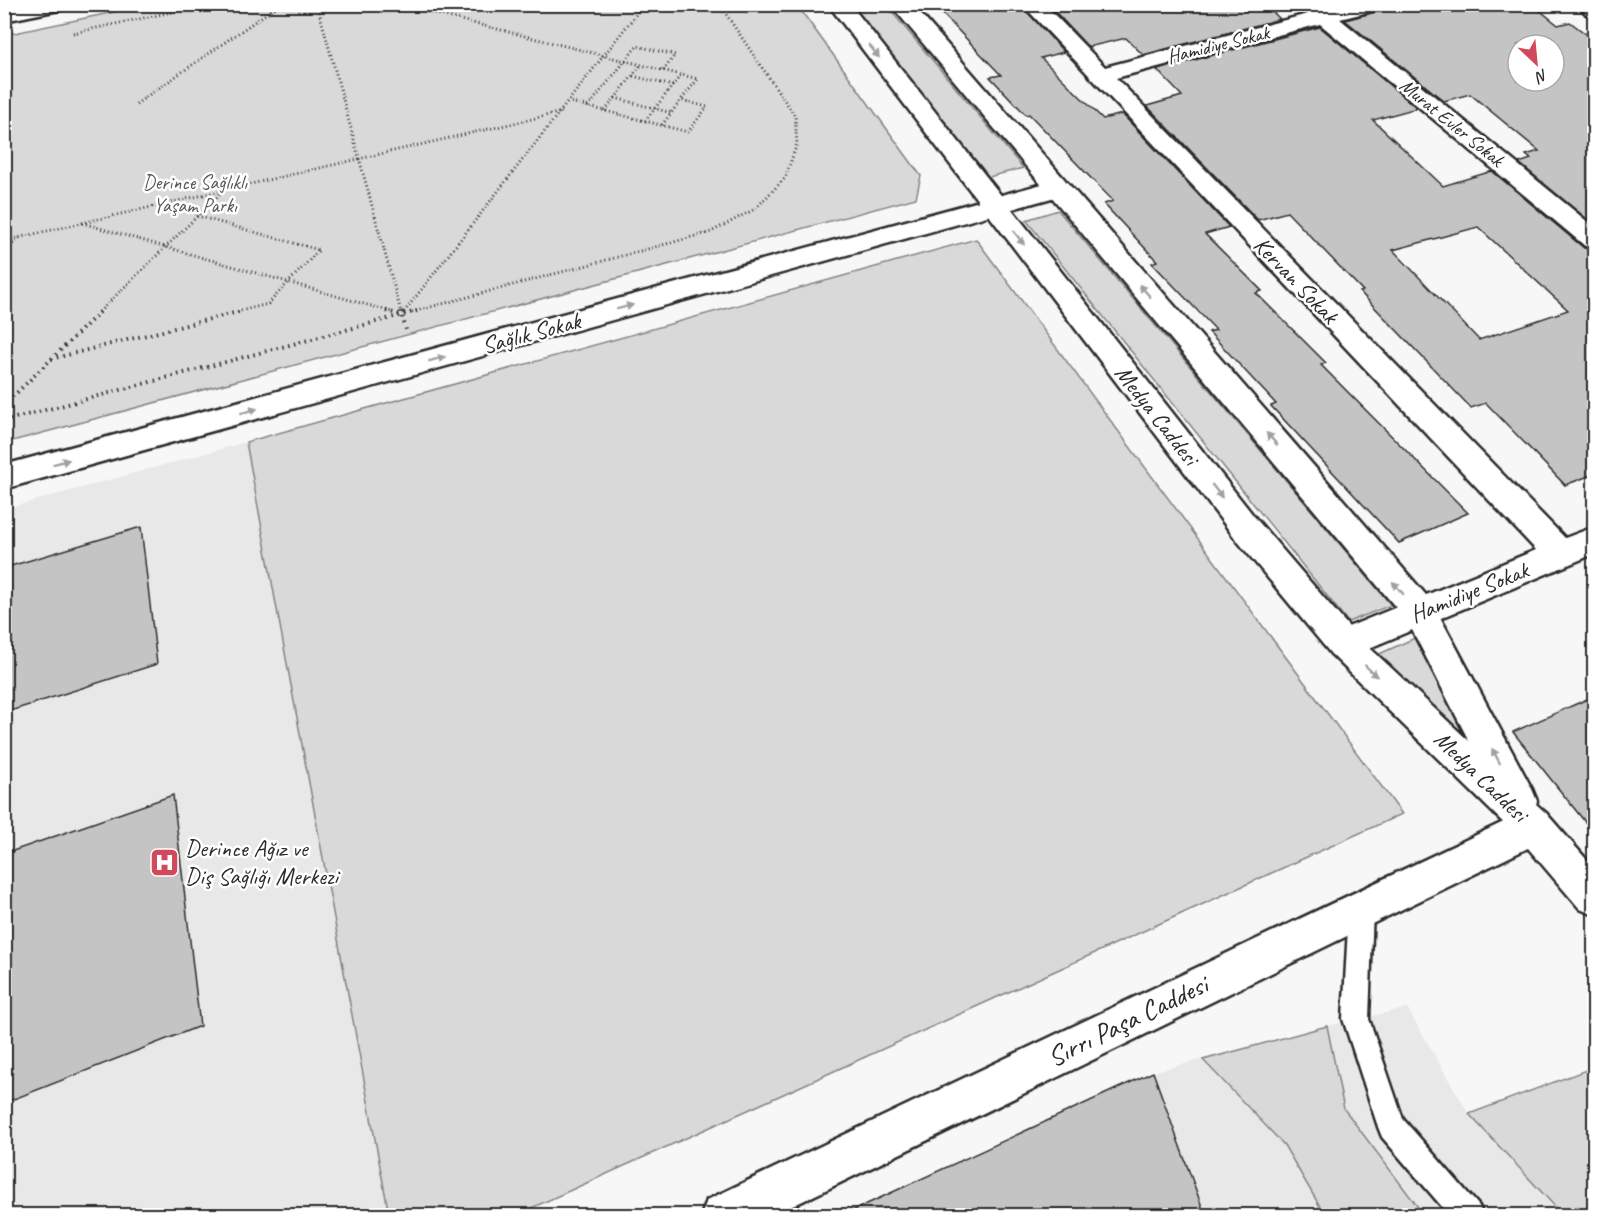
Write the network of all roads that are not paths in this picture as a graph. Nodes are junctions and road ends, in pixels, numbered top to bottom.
1 (56, 4) edge
2 (838, 4) edge
3 (900, 4) edge
4 (1032, 4) edge
5 (1371, 4) edge
6 (1588, 4) edge
7 (1594, 9) edge
8 (1317, 11) edge
9 (4, 15) edge
10 (1099, 75) junction
11 (1057, 188) junction
12 (994, 205) junction
13 (1594, 240) edge
14 (4, 477) edge
15 (1594, 540) edge
16 (1560, 554) junction
17 (1420, 612) junction
18 (1343, 644) junction
19 (1533, 826) junction
20 (1594, 896) edge
21 (1360, 908) junction
22 (723, 1215) edge
23 (1469, 1215) edge

1 - 9 street
2 -> 12 street, Medya Caddesi
3 - 11 street, Medya Caddesi
4 - 10 street, Kervan Sokak
5 - 8 street, Hamidiye Sokak
6 - 7 street
8 - 10 street, Hamidiye Sokak
8 - 13 street, Murat Evler Sokak
10 - 16 street, Kervan Sokak
11 - 12 street, Sağlık Sokak
17 -> 11 street, Medya Caddesi
14 -> 12 street, Sağlık Sokak
12 -> 18 street, Medya Caddesi
15 - 16 street, Hamidiye Sokak
16 - 17 street, Hamidiye Sokak
17 - 18 street, Hamidiye Sokak
19 -> 17 street, Medya Caddesi
18 -> 19 street, Medya Caddesi
19 - 20 street
19 - 21 street, Sırrı Paşa Caddesi
21 - 22 street, Sırrı Paşa Caddesi
21 - 23 lane

